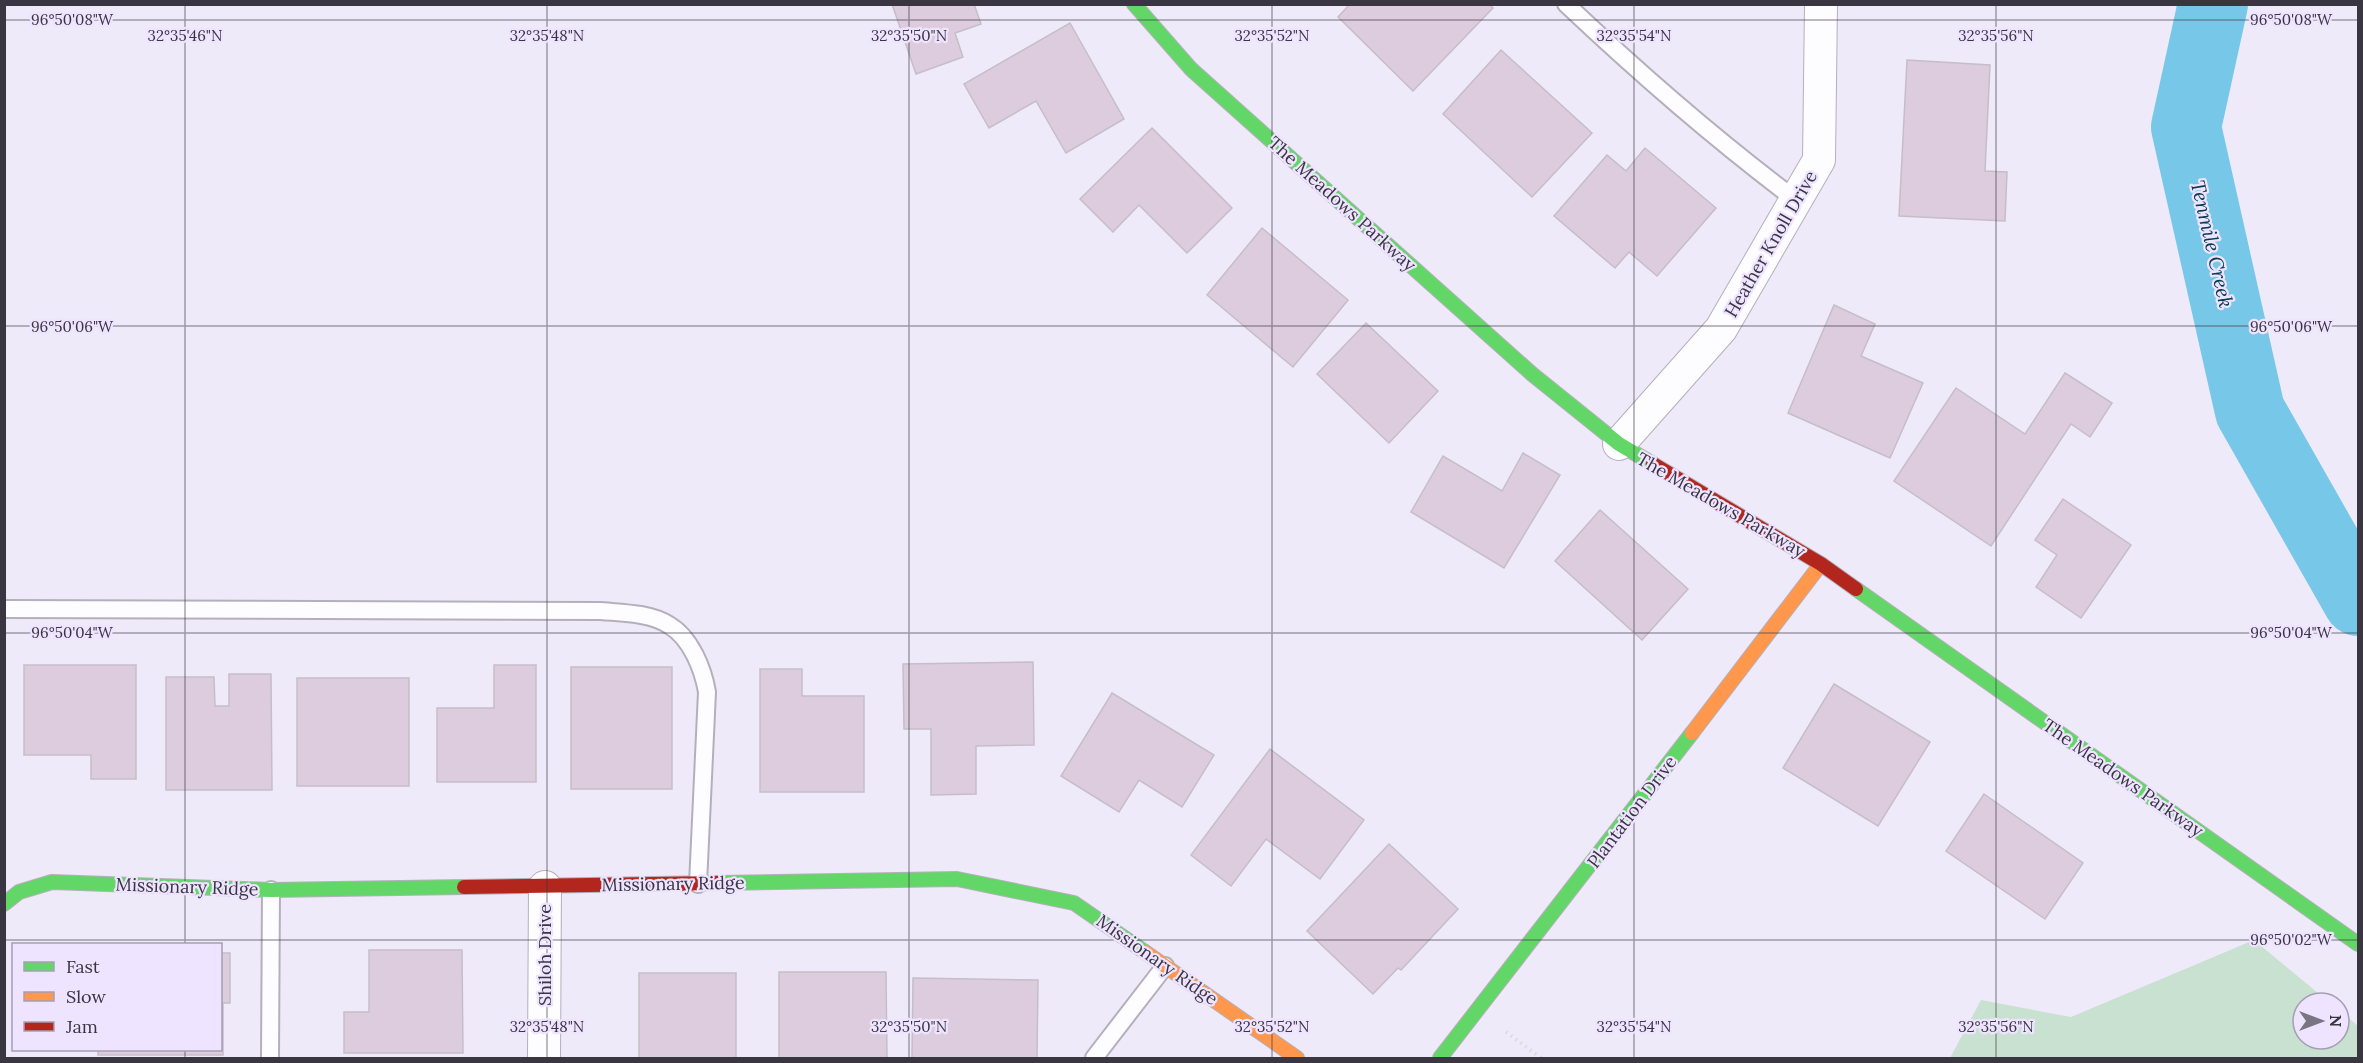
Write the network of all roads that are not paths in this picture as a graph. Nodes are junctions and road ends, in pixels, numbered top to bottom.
1 (1134, 4) edge
2 (1566, 4) edge
3 (1821, 4) edge
4 (1796, 200) junction
5 (1618, 444) junction
6 (1821, 564) junction
7 (4, 609) edge
8 (698, 884) junction
9 (545, 887) junction
10 (271, 890) junction
11 (4, 904) edge
12 (2358, 944) edge
13 (1165, 966) junction
14 (270, 1059) edge
15 (544, 1059) edge
16 (1094, 1059) edge
17 (1297, 1059) edge
18 (1440, 1059) edge

1 - 5 street, The Meadows Parkway
2 - 4 lane
3 - 4 street, Heather Knoll Drive
4 - 5 street, Heather Knoll Drive
5 - 6 street, The Meadows Parkway
6 - 12 street, The Meadows Parkway
6 - 18 street, Plantation Drive
7 - 8 lane
8 - 9 street, Missionary Ridge
8 - 13 street, Missionary Ridge
9 - 10 street, Missionary Ridge
9 - 15 street, Shiloh Drive
10 - 11 street, Missionary Ridge
10 - 14 lane
13 - 16 lane
13 - 17 street, Missionary Ridge

